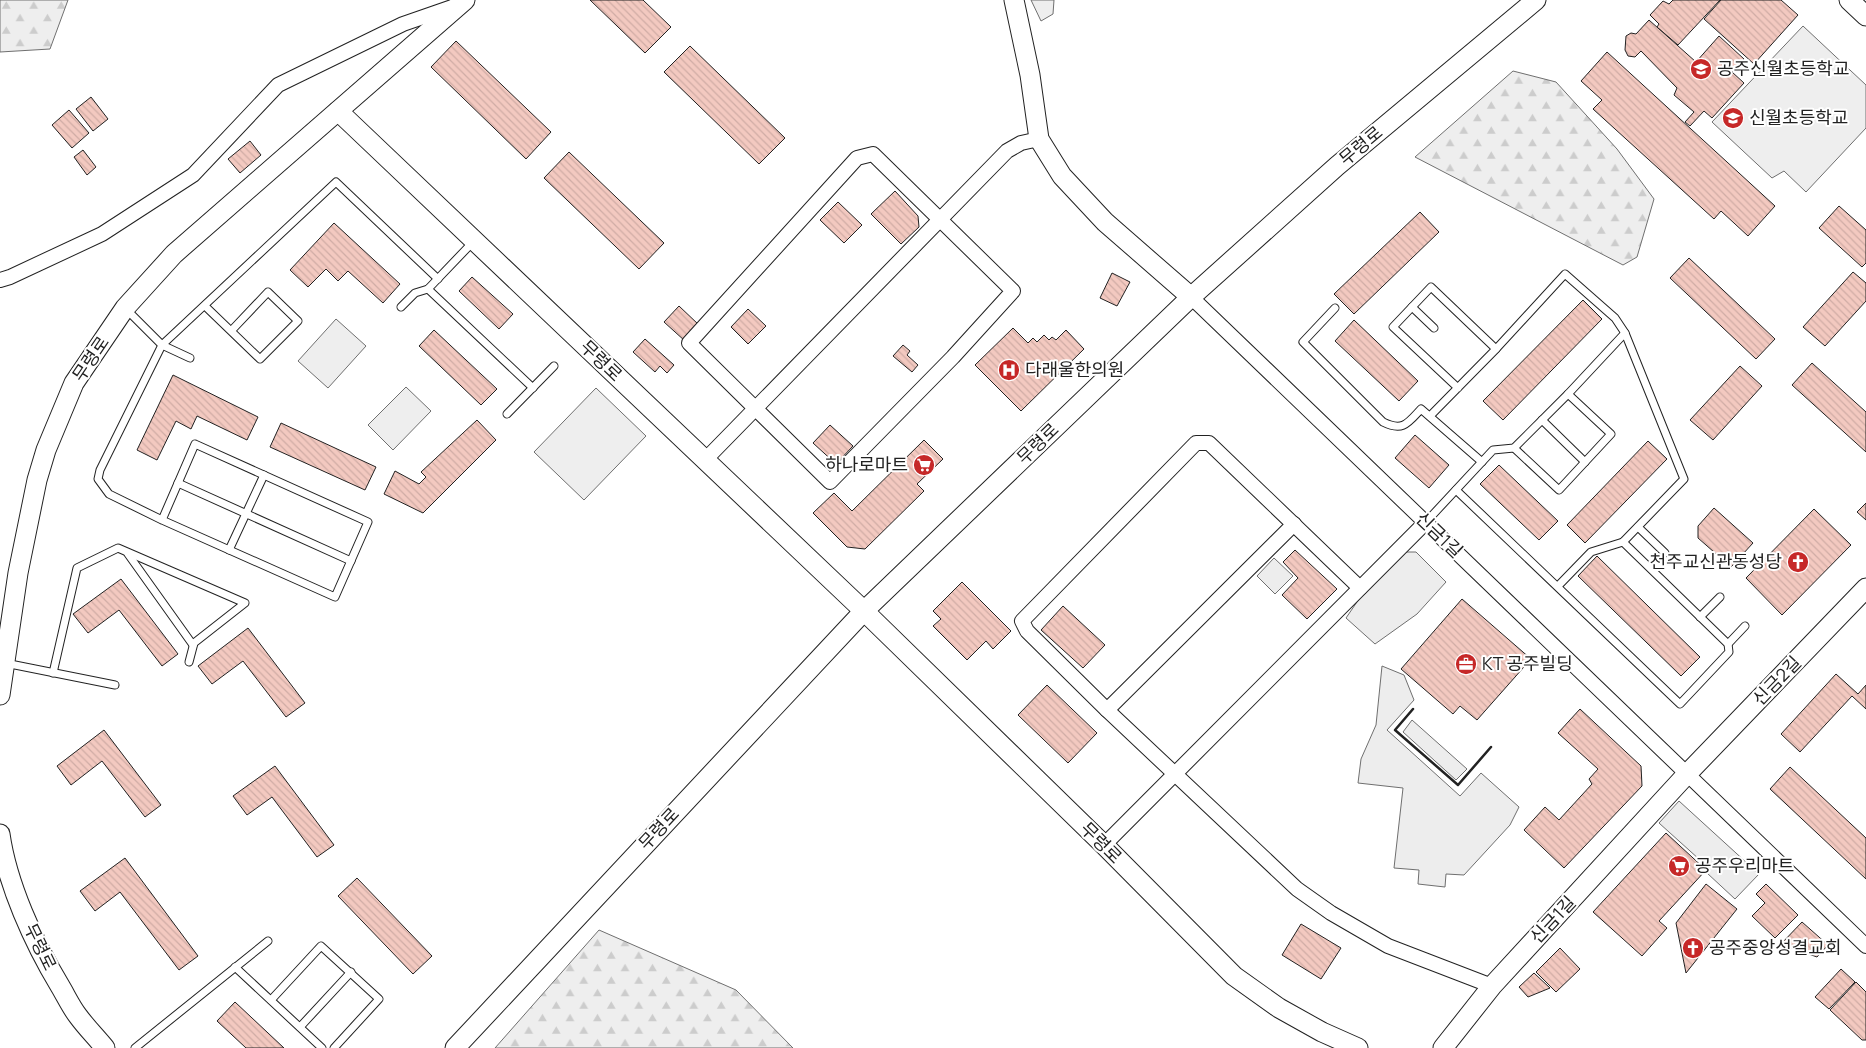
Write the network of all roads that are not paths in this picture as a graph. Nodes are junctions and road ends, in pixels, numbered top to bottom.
1 (1014, 0) edge
2 (1536, 0) edge
3 (462, 2) edge
4 (338, 111) junction
5 (1039, 139) junction
6 (938, 219) junction
7 (474, 239) junction
8 (438, 279) junction
9 (0, 280) edge
10 (428, 289) junction
11 (1191, 297) junction
12 (205, 306) junction
13 (401, 307) dead end
14 (1412, 307) junction
15 (125, 308) junction
16 (1335, 308) dead end
17 (1434, 328) dead end
18 (231, 331) junction
19 (1625, 333) junction
20 (162, 344) junction
21 (1496, 349) junction
22 (190, 358) dead end
23 (554, 366) dead end
24 (533, 388) junction
25 (1458, 388) junction
26 (1568, 394) junction
27 (756, 408) junction
28 (507, 414) dead end
29 (1430, 416) junction
30 (1542, 420) junction
31 (1514, 448) junction
32 (705, 460) junction
33 (1482, 462) junction
34 (1585, 462) junction
35 (264, 475) junction
36 (178, 483) junction
37 (1456, 490) junction
38 (246, 514) junction
39 (162, 520) junction
40 (1426, 522) junction
41 (1294, 524) junction
42 (1638, 527) junction
43 (1623, 542) junction
44 (229, 550) junction
45 (128, 553) junction
46 (1665, 554) dead end
47 (351, 562) junction
48 (1558, 586) junction
49 (1360, 588) junction
50 (1866, 588) edge
51 (1720, 597) dead end
52 (864, 611) junction
53 (1700, 617) junction
54 (1745, 626) dead end
55 (1728, 644) junction
56 (193, 645) junction
57 (4, 662) junction
58 (189, 662) dead end
59 (53, 673) junction
60 (115, 685) dead end
61 (0, 695) edge
62 (1107, 710) junction
63 (1175, 774) junction
64 (1687, 774) junction
65 (0, 834) edge
66 (1104, 845) junction
67 (268, 942) dead end
68 (1866, 946) edge
69 (235, 968) junction
70 (350, 972) junction
71 (1492, 986) junction
72 (271, 1000) junction
73 (300, 1027) junction
74 (105, 1048) edge
75 (135, 1048) edge
76 (322, 1048) edge
77 (334, 1048) edge
78 (455, 1048) edge
79 (1358, 1048) edge
80 (1443, 1048) edge

1 - 5 street
2 - 11 street, 무령로
3 - 4 street, 무령로
3 - 9 street
4 - 7 street, 무령로
4 - 15 street, 무령로
5 - 6 street
5 - 11 street
6 - 27 street
6 - 27 street
6 - 27 street
7 - 8 lane
7 - 32 street, 무령로
8 - 10 lane
8 - 12 lane
10 - 13 lane
10 - 24 lane
11 - 40 street, 신금1길
11 - 52 street, 무령로
12 - 18 lane
12 - 20 lane
14 - 17 lane
14 - 21 lane
14 - 25 lane
15 - 20 lane
15 - 57 street, 무령로
16 - 29 lane
18 - 18 lane
19 - 21 lane
19 - 26 lane
19 - 42 lane
20 - 22 lane
20 - 39 lane
21 - 25 lane
23 - 24 lane
24 - 28 lane
25 - 29 lane
26 - 30 lane
26 - 34 lane
27 - 32 street
29 - 33 lane
30 - 31 lane
30 - 34 lane
31 - 33 lane
31 - 34 lane
32 - 52 street, 무령로
33 - 37 lane
35 - 36 lane
35 - 38 lane
35 - 47 lane
36 - 38 lane
36 - 39 lane
37 - 40 lane
37 - 48 lane
38 - 44 lane
38 - 47 lane
39 - 44 lane
40 - 49 street
40 - 64 street, 신금1길
41 - 49 street
41 - 62 street
41 - 62 street
42 - 43 lane
42 - 46 lane
43 - 48 lane
43 - 53 lane
44 - 47 lane
45 - 56 lane
45 - 56 lane
45 - 59 lane
48 - 55 lane
49 - 63 street
50 - 64 street, 신금2길
51 - 53 lane
52 - 66 street, 무령로
52 - 78 street, 무령로
53 - 55 lane
54 - 55 lane
56 - 58 lane
57 - 59 lane
57 - 61 street, 무령로
59 - 60 lane
62 - 63 street
63 - 66 street
63 - 71 street
64 - 68 street, 신금1길
64 - 71 street, 신금1길
65 - 74 street, 무령로
66 - 79 street, 무령로
67 - 69 lane
69 - 72 lane
69 - 75 lane
70 - 72 lane
70 - 73 lane
70 - 77 lane
71 - 80 street, 신금1길
72 - 73 lane
73 - 76 lane

